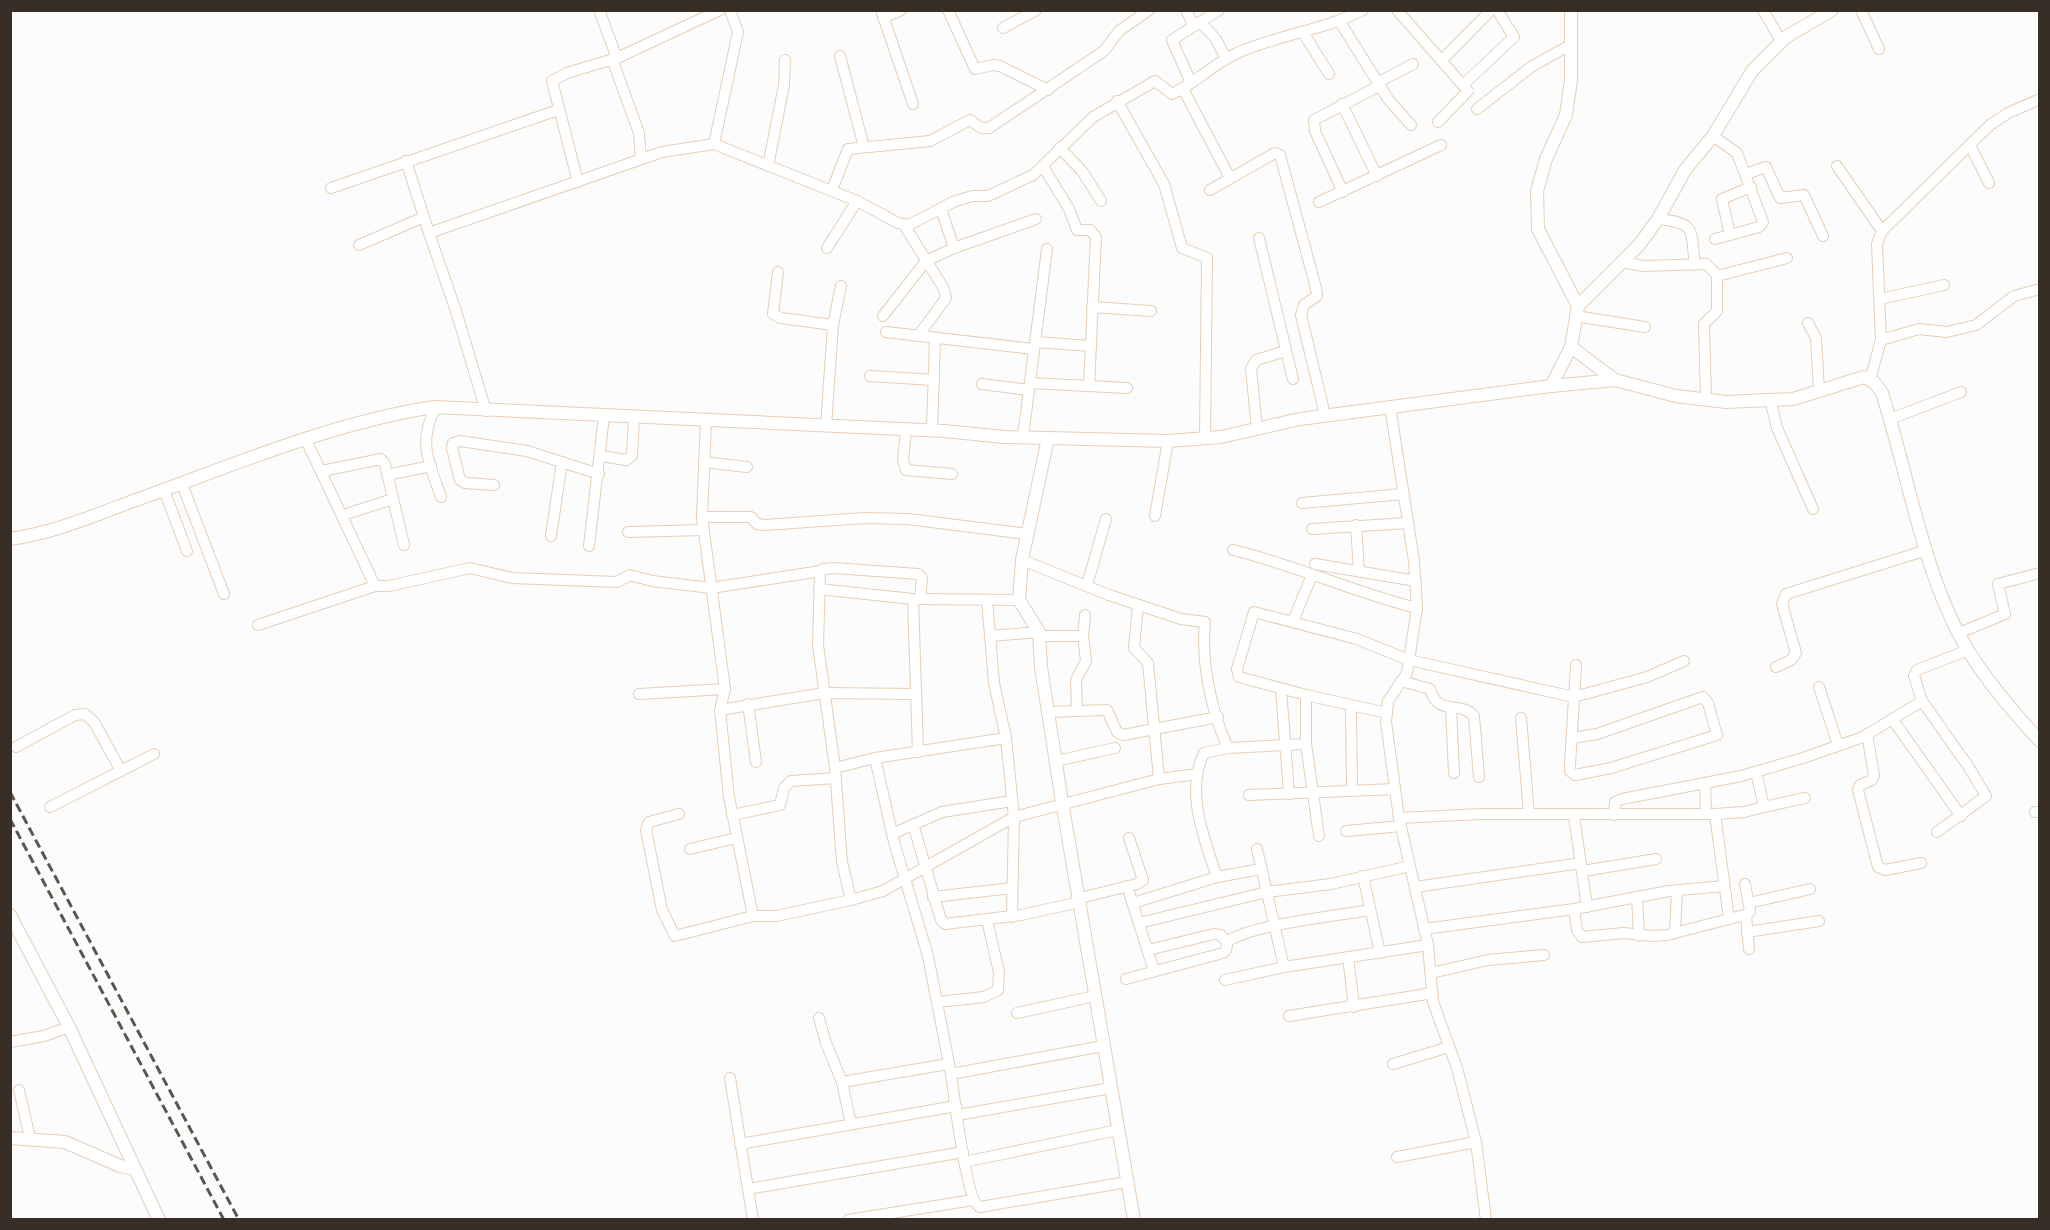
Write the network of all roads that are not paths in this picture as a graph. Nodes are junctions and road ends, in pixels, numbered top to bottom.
1 (599, 10) edge
2 (720, 10) edge
3 (730, 10) edge
4 (900, 10) edge
5 (948, 10) edge
6 (1036, 10) edge
7 (1149, 10) edge
8 (1186, 10) edge
9 (1219, 10) edge
10 (1363, 10) edge
11 (1397, 10) edge
12 (1491, 10) edge
13 (1497, 10) edge
14 (1571, 10) edge
15 (1763, 10) edge
16 (1832, 10) edge
17 (1861, 10) edge
18 (882, 14) edge
19 (1340, 22) junction
20 (1197, 24) junction
21 (1003, 28) dead end
22 (1304, 33) junction
23 (1781, 41) junction
24 (1572, 44) junction
25 (1879, 49) dead end
26 (840, 56) dead end
27 (614, 59) junction
28 (1226, 59) junction
29 (785, 60) dead end
30 (1442, 60) junction
31 (1413, 64) dead end
32 (1329, 74) dead end
33 (1464, 84) junction
34 (1378, 85) junction
35 (1187, 86) junction
36 (1048, 90) junction
37 (2040, 99) edge
38 (1117, 102) junction
39 (913, 104) dead end
40 (1342, 104) junction
41 (1477, 109) dead end
42 (558, 110) junction
43 (1438, 122) dead end
44 (1411, 125) dead end
45 (1713, 136) junction
46 (714, 144) junction
47 (1441, 145) dead end
48 (864, 147) junction
49 (1971, 147) junction
50 (1060, 148) junction
51 (641, 159) junction
52 (406, 161) junction
53 (768, 166) junction
54 (1042, 166) junction
55 (1837, 166) dead end
56 (1746, 174) junction
57 (1377, 176) junction
58 (1230, 178) junction
59 (578, 182) junction
60 (1989, 183) dead end
61 (1751, 187) junction
62 (331, 188) dead end
63 (832, 190) junction
64 (1210, 190) dead end
65 (1343, 192) junction
66 (857, 201) junction
67 (1101, 201) dead end
68 (1319, 202) dead end
69 (941, 208) junction
70 (424, 217) junction
71 (1036, 219) dead end
72 (1658, 219) junction
73 (904, 225) junction
74 (1882, 231) junction
75 (429, 233) junction
76 (1730, 235) junction
77 (1823, 236) dead end
78 (1259, 238) dead end
79 (1715, 238) dead end
80 (359, 245) dead end
81 (827, 248) dead end
82 (954, 248) junction
83 (1047, 249) dead end
84 (1787, 258) dead end
85 (926, 261) junction
86 (1623, 262) junction
87 (1695, 265) junction
88 (778, 272) dead end
89 (1717, 275) junction
90 (1944, 285) dead end
91 (841, 286) dead end
92 (2040, 289) edge
93 (1880, 299) junction
94 (1092, 307) junction
95 (1151, 311) dead end
96 (1577, 311) junction
97 (884, 316) dead end
98 (1808, 323) dead end
99 (833, 325) junction
100 (1645, 327) dead end
101 (886, 332) dead end
102 (918, 336) junction
103 (935, 338) junction
104 (1881, 340) junction
105 (1035, 345) junction
106 (1091, 346) junction
107 (1571, 347) junction
108 (1286, 351) junction
109 (870, 376) dead end
110 (1293, 379) dead end
111 (934, 380) junction
112 (1615, 380) junction
113 (1870, 380) junction
114 (982, 384) dead end
115 (1089, 386) junction
116 (1551, 386) junction
117 (1029, 387) junction
118 (1127, 388) dead end
119 (1819, 390) junction
120 (1961, 392) dead end
121 (1707, 399) junction
122 (1770, 399) junction
123 (1390, 406) junction
124 (436, 407) junction
125 (486, 411) junction
126 (1325, 415) junction
127 (604, 416) junction
128 (634, 418) junction
129 (1890, 419) junction
130 (706, 420) junction
131 (826, 426) junction
132 (906, 429) junction
133 (1257, 429) junction
134 (932, 430) junction
135 (1023, 437) junction
136 (1048, 438) junction
137 (1205, 438) junction
138 (306, 440) junction
139 (1168, 441) junction
140 (601, 456) junction
141 (562, 462) junction
142 (704, 462) junction
143 (431, 466) junction
144 (747, 467) dead end
145 (322, 471) junction
146 (599, 474) junction
147 (952, 474) dead end
148 (387, 475) junction
149 (182, 484) junction
150 (494, 485) dead end
151 (164, 490) junction
152 (1403, 494) junction
153 (441, 497) dead end
154 (393, 499) junction
155 (1302, 503) dead end
156 (1813, 509) dead end
157 (343, 514) junction
158 (1155, 516) dead end
159 (702, 517) junction
160 (1106, 519) dead end
161 (1408, 523) junction
162 (1356, 525) junction
163 (704, 530) junction
164 (1312, 530) dead end
165 (628, 532) dead end
166 (1027, 534) junction
167 (551, 536) dead end
168 (10, 539) edge
169 (404, 545) dead end
170 (589, 546) dead end
171 (1233, 550) dead end
172 (1927, 550) junction
173 (187, 551) dead end
174 (1022, 560) junction
175 (1314, 569) junction
176 (821, 571) junction
177 (1359, 571) junction
178 (2040, 573) edge
179 (1416, 581) junction
180 (1087, 585) junction
181 (375, 586) junction
182 (711, 588) junction
183 (819, 589) junction
184 (224, 594) dead end
185 (916, 599) junction
186 (987, 600) junction
187 (1019, 600) junction
188 (1138, 605) junction
189 (1417, 608) junction
190 (1085, 615) dead end
191 (1293, 621) junction
192 (258, 625) dead end
193 (1959, 633) junction
194 (1039, 634) junction
195 (990, 636) junction
196 (1083, 636) junction
197 (1968, 650) junction
198 (1409, 660) junction
199 (1684, 661) dead end
200 (1576, 665) dead end
201 (1776, 667) dead end
202 (1401, 681) junction
203 (1819, 687) dead end
204 (725, 688) junction
205 (1281, 689) junction
206 (824, 693) junction
207 (639, 694) dead end
208 (915, 694) junction
209 (1306, 695) junction
210 (1574, 697) junction
211 (1922, 701) junction
212 (748, 704) junction
213 (1351, 706) junction
214 (1451, 708) junction
215 (720, 710) junction
216 (1077, 710) junction
217 (1049, 712) junction
218 (1387, 713) junction
219 (1218, 717) junction
220 (1521, 718) dead end
221 (1893, 720) junction
222 (1154, 728) junction
223 (1867, 735) junction
224 (1006, 738) junction
225 (1572, 738) junction
226 (2040, 741) edge
227 (1306, 744) junction
228 (1285, 745) junction
229 (1838, 745) junction
230 (16, 747) dead end
231 (1114, 748) dead end
232 (1228, 748) junction
233 (918, 752) junction
234 (154, 754) dead end
235 (875, 758) junction
236 (1056, 760) junction
237 (756, 762) dead end
238 (122, 771) junction
239 (1756, 772) junction
240 (835, 773) junction
241 (1197, 774) junction
242 (1454, 774) dead end
243 (1479, 777) dead end
244 (1159, 779) junction
245 (1705, 783) junction
246 (1395, 789) junction
247 (1352, 790) junction
248 (1312, 792) junction
249 (1288, 794) junction
250 (1249, 795) dead end
251 (1805, 798) dead end
252 (1012, 801) junction
253 (1062, 802) junction
254 (50, 807) dead end
255 (1764, 807) junction
256 (679, 814) dead end
257 (1529, 814) junction
258 (1711, 814) junction
259 (732, 815) junction
260 (1614, 815) junction
261 (1574, 816) junction
262 (1962, 816) junction
263 (1014, 817) junction
264 (1400, 822) junction
265 (913, 824) junction
266 (1346, 831) dead end
267 (1937, 832) dead end
268 (892, 834) junction
269 (1319, 836) dead end
270 (736, 838) junction
271 (1129, 838) dead end
272 (690, 849) dead end
273 (1257, 849) dead end
274 (1656, 859) dead end
275 (1921, 863) dead end
276 (926, 866) junction
277 (1410, 866) junction
278 (1582, 867) junction
279 (1262, 869) junction
280 (1363, 876) junction
281 (1217, 877) junction
282 (905, 878) junction
283 (1745, 884) dead end
284 (1127, 886) junction
285 (1724, 886) junction
286 (1415, 887) junction
287 (1012, 888) junction
288 (1810, 889) dead end
289 (1677, 890) junction
290 (1267, 892) junction
291 (933, 897) junction
292 (1637, 897) junction
293 (851, 900) junction
294 (1080, 900) junction
295 (1132, 903) junction
296 (1749, 903) junction
297 (1587, 906) junction
298 (1574, 909) junction
299 (1370, 910) junction
300 (10, 915) edge
301 (753, 916) junction
302 (1746, 916) junction
303 (1012, 917) junction
304 (1729, 919) junction
305 (987, 920) junction
306 (1819, 921) dead end
307 (1139, 923) junction
308 (1276, 926) junction
309 (1424, 929) junction
310 (1747, 932) junction
311 (1675, 933) junction
312 (1639, 936) junction
313 (1227, 944) junction
314 (1428, 945) junction
315 (1749, 949) dead end
316 (1148, 950) junction
317 (1380, 952) junction
318 (1544, 955) dead end
319 (1348, 957) junction
320 (1284, 967) junction
321 (1154, 971) junction
322 (1431, 973) junction
323 (1126, 979) dead end
324 (1225, 980) dead end
325 (1433, 993) junction
326 (1095, 996) junction
327 (938, 1002) junction
328 (1354, 1007) junction
329 (1017, 1013) dead end
330 (1289, 1016) dead end
331 (819, 1018) dead end
332 (69, 1027) junction
333 (10, 1042) edge
334 (1103, 1046) junction
335 (1449, 1047) junction
336 (1393, 1064) dead end
337 (949, 1069) junction
338 (730, 1078) dead end
339 (842, 1082) junction
340 (1111, 1088) junction
341 (19, 1090) dead end
342 (957, 1111) junction
343 (850, 1124) junction
344 (1118, 1130) junction
345 (10, 1138) edge
346 (30, 1138) junction
347 (1476, 1142) junction
348 (741, 1143) junction
349 (964, 1157) junction
350 (1397, 1157) dead end
351 (135, 1169) junction
352 (1127, 1182) junction
353 (748, 1189) junction
354 (973, 1200) junction
355 (159, 1220) edge
356 (753, 1220) edge
357 (848, 1220) edge
358 (1134, 1220) edge
359 (1486, 1220) edge

1 - 27 street
2 - 27 street
3 - 46 street
4 - 18 street
5 - 36 street
6 - 21 street
7 - 36 street
8 - 20 street
9 - 20 street
10 - 19 street
11 - 30 street
12 - 30 street
13 - 33 street
14 - 24 street
15 - 23 street
16 - 23 street
17 - 25 street
18 - 39 street
19 - 22 street
19 - 34 street
20 - 28 street
20 - 35 street
22 - 28 street
22 - 32 street
23 - 45 street
24 - 41 street
24 - 96 street
26 - 48 street
27 - 42 street
27 - 51 street
28 - 35 street
29 - 53 street
30 - 33 street
31 - 34 street
33 - 43 street
34 - 40 street
34 - 44 street
35 - 38 street
35 - 58 street
36 - 48 street
37 - 49 street
38 - 50 street
38 - 137 street
40 - 57 street
40 - 65 street
42 - 52 street
42 - 59 street
45 - 56 street
45 - 72 street
46 - 51 street
46 - 53 street
47 - 57 street
48 - 63 street
49 - 60 street
49 - 74 street
50 - 54 street
50 - 67 street
51 - 59 street
52 - 62 street
52 - 70 street
53 - 63 street
54 - 69 street
54 - 94 street
55 - 74 street
56 - 61 street
56 - 77 street
57 - 65 street
58 - 64 street
58 - 126 street
59 - 75 street
61 - 76 street
61 - 76 street
63 - 66 street
65 - 68 street
66 - 73 street
66 - 81 street
69 - 73 street
69 - 82 street
70 - 75 street
70 - 80 street
71 - 82 street
72 - 86 street
72 - 87 street
73 - 85 street
74 - 93 street
75 - 125 street
76 - 79 street
78 - 108 street
82 - 85 street
83 - 105 street
84 - 89 street
85 - 97 street
85 - 102 street
86 - 87 street
86 - 96 street
87 - 89 street
88 - 99 street
89 - 121 street
90 - 93 street
91 - 99 street
92 - 104 street
93 - 104 street
94 - 95 street
94 - 106 street
96 - 100 street
96 - 107 street
98 - 119 street
99 - 131 street
101 - 102 street
102 - 103 street
103 - 105 street
103 - 111 street
104 - 113 street
105 - 106 street
105 - 117 street
106 - 115 street
107 - 112 street
107 - 116 street
108 - 110 street
108 - 133 street
109 - 111 street
111 - 134 street
112 - 116 street
112 - 121 street
113 - 119 street
113 - 129 street
114 - 117 street
115 - 117 street
115 - 118 street
116 - 123 street
117 - 135 street
119 - 122 street
120 - 129 street
121 - 122 street
122 - 156 street
123 - 126 street
123 - 152 street
124 - 125 street
124 - 138 street
124 - 143 street
125 - 127 street
126 - 133 street
127 - 128 street
127 - 140 street
128 - 130 street
128 - 140 street
129 - 172 street
130 - 131 street
130 - 142 street
131 - 132 street
132 - 134 street
132 - 147 street
133 - 137 street
134 - 135 street
135 - 136 street
136 - 139 street
136 - 166 street
137 - 139 street
138 - 145 street
138 - 149 street
139 - 158 street
140 - 146 street
141 - 146 street
141 - 150 street
141 - 167 street
142 - 144 street
142 - 159 street
143 - 148 street
143 - 153 street
145 - 148 street
145 - 157 street
146 - 170 street
148 - 154 street
149 - 151 street
149 - 184 street
151 - 168 street
151 - 173 street
152 - 155 street
152 - 161 street
154 - 157 street
154 - 169 street
157 - 181 street
159 - 163 street
159 - 166 street
160 - 180 street
161 - 162 street
161 - 179 street
162 - 164 street
162 - 177 street
163 - 165 street
163 - 182 street
166 - 174 street
171 - 175 street
172 - 193 street
172 - 201 street
174 - 180 street
174 - 187 street
175 - 177 street
175 - 189 street
175 - 191 street
176 - 182 street
176 - 183 street
176 - 185 street
177 - 179 street
178 - 193 street
179 - 189 street
180 - 188 street
181 - 182 street
181 - 192 street
182 - 204 street
183 - 185 street
183 - 206 street
185 - 186 street
185 - 208 street
186 - 187 street
186 - 195 street
187 - 194 street
188 - 219 street
188 - 222 street
189 - 198 street
190 - 196 street
191 - 198 street
191 - 205 street
193 - 197 street
194 - 195 street
194 - 196 street
194 - 217 street
195 - 224 street
196 - 216 street
197 - 211 street
197 - 226 street
198 - 202 street
198 - 210 street
199 - 210 street
200 - 210 street
202 - 214 street
202 - 218 street
203 - 229 street
204 - 207 street
204 - 215 street
205 - 209 street
205 - 228 street
206 - 208 street
206 - 212 street
206 - 240 street
208 - 233 street
209 - 213 street
209 - 227 street
210 - 225 street
211 - 221 street
211 - 262 street
212 - 215 street
212 - 237 street
213 - 218 street
213 - 247 street
214 - 242 street
214 - 243 street
215 - 259 street
216 - 217 street
216 - 222 street
217 - 236 street
218 - 246 street
219 - 222 street
219 - 232 street
220 - 257 street
221 - 223 street
221 - 262 street
222 - 244 street
223 - 229 street
223 - 275 street
224 - 233 street
224 - 252 street
225 - 225 street
227 - 228 street
227 - 248 street
228 - 232 street
228 - 249 street
229 - 239 street
230 - 238 street
231 - 236 street
232 - 241 street
233 - 235 street
234 - 238 street
235 - 240 street
235 - 268 street
236 - 253 street
238 - 254 street
239 - 245 street
239 - 255 street
240 - 259 street
240 - 293 street
241 - 244 street
241 - 281 street
244 - 253 street
245 - 258 street
245 - 260 street
246 - 247 street
246 - 264 street
247 - 248 street
248 - 249 street
248 - 269 street
249 - 250 street
251 - 255 street
252 - 263 street
252 - 265 street
253 - 263 street
253 - 294 street
255 - 258 street
256 - 301 street
257 - 261 street
257 - 264 street
258 - 260 street
258 - 285 street
259 - 270 street
260 - 261 street
261 - 278 street
262 - 267 street
263 - 276 street
263 - 287 street
264 - 266 street
264 - 277 street
265 - 268 street
265 - 276 street
268 - 282 street
270 - 272 street
270 - 301 street
271 - 284 street
273 - 279 street
274 - 278 street
276 - 282 street
276 - 291 street
277 - 280 street
277 - 286 street
278 - 286 street
278 - 297 street
279 - 281 street
279 - 290 street
280 - 290 street
280 - 299 street
281 - 295 street
282 - 293 street
282 - 327 street
283 - 296 street
284 - 294 street
284 - 295 street
285 - 289 street
285 - 304 street
286 - 309 street
287 - 291 street
287 - 303 street
288 - 296 street
289 - 292 street
289 - 311 street
290 - 307 street
290 - 308 street
291 - 305 street
292 - 297 street
292 - 312 street
293 - 301 street
294 - 303 street
294 - 326 street
295 - 307 street
296 - 302 street
297 - 298 street
298 - 309 street
298 - 312 street
299 - 308 street
299 - 317 street
300 - 332 street
302 - 304 street
302 - 310 street
303 - 305 street
304 - 311 street
305 - 327 street
306 - 310 street
307 - 316 street
308 - 313 street
308 - 320 street
309 - 314 street
310 - 315 street
311 - 312 street
313 - 316 street
313 - 321 street
314 - 317 street
314 - 322 street
316 - 321 street
317 - 319 street
318 - 322 street
319 - 320 street
319 - 328 street
320 - 324 street
321 - 323 street
322 - 325 street
325 - 328 street
325 - 335 street
326 - 329 street
326 - 334 street
327 - 337 street
328 - 330 street
331 - 339 street
332 - 333 street
332 - 351 street
334 - 337 street
334 - 340 street
335 - 336 street
335 - 347 street
337 - 339 street
337 - 342 street
338 - 348 street
339 - 343 street
340 - 342 street
340 - 344 street
341 - 346 street
342 - 343 street
342 - 349 street
343 - 348 street
344 - 349 street
344 - 352 street
345 - 346 street
346 - 351 street
347 - 350 street
347 - 359 street
348 - 353 street
349 - 353 street
349 - 354 street
351 - 355 street
352 - 354 street
352 - 358 street
353 - 356 street
354 - 357 street

